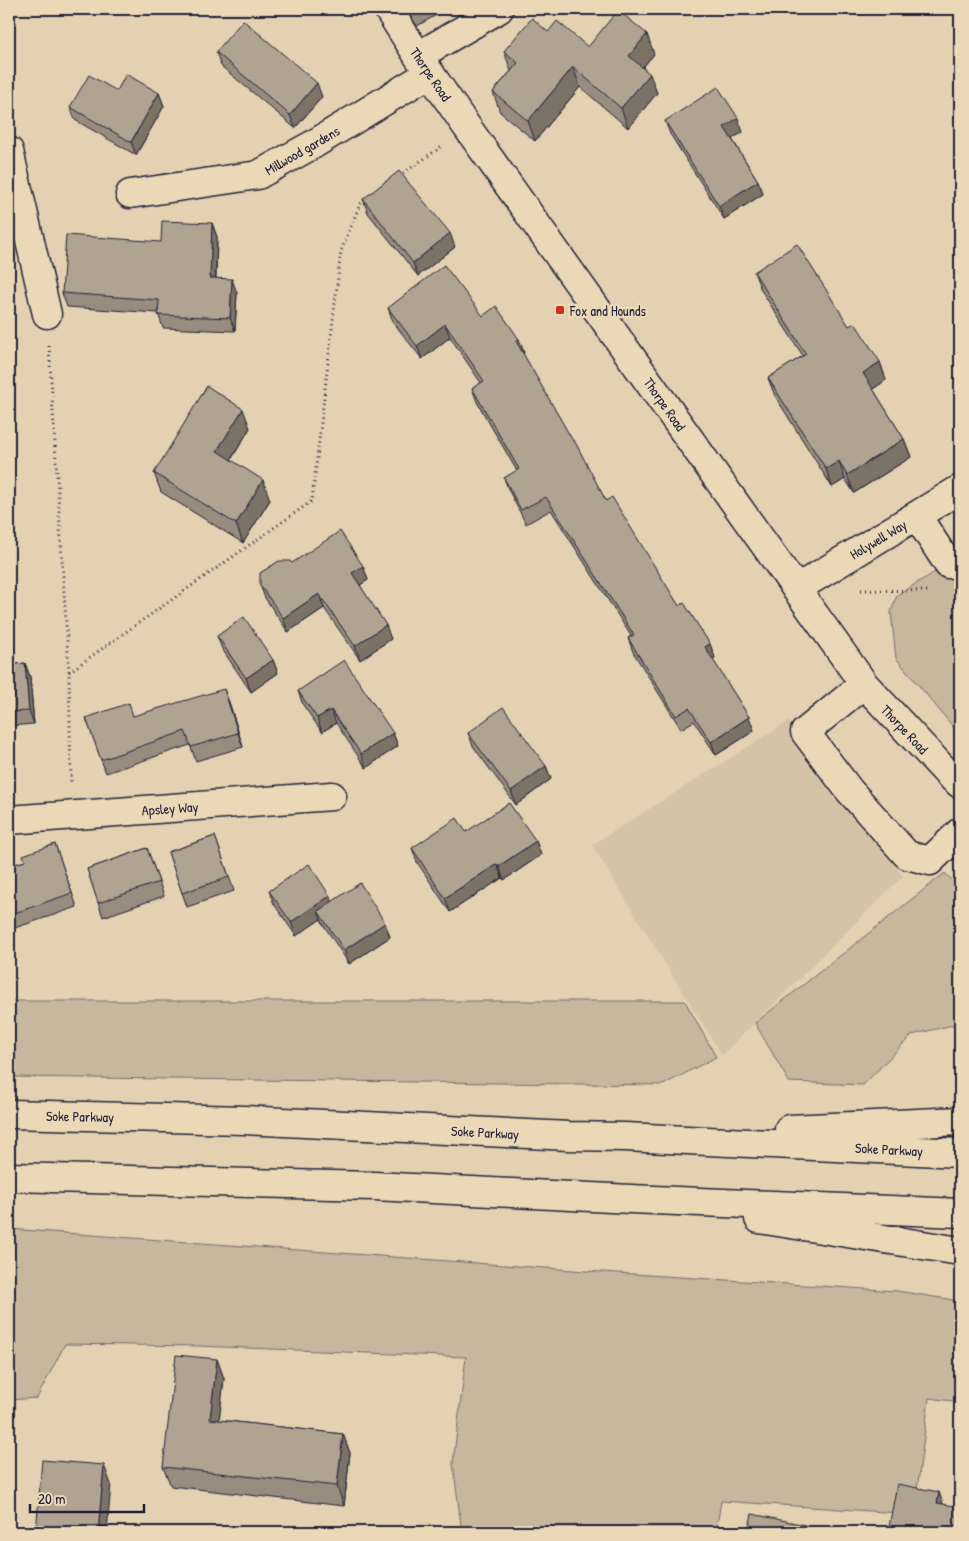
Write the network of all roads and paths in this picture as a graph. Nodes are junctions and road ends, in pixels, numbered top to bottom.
1 (388, 9) edge
2 (500, 9) edge
3 (424, 64) junction
4 (468, 127) junction
5 (9, 152) edge
6 (398, 177) edge
7 (130, 194) dead end
8 (368, 199) edge
9 (47, 314) joint
10 (960, 489) edge
11 (917, 516) junction
12 (948, 564) dead end
13 (796, 589) junction
14 (852, 590) dead end
15 (928, 591) dead end
16 (69, 672) junction
17 (864, 684) junction
18 (960, 784) edge
19 (332, 796) dead end
20 (71, 815) junction
21 (9, 820) edge
22 (960, 832) edge
23 (9, 1114) edge
24 (960, 1121) edge
25 (625, 1136) junction
26 (960, 1152) edge
27 (9, 1177) edge
28 (631, 1199) junction
29 (960, 1213) edge
30 (960, 1251) edge

1 - 3 main road, Thorpe Road
2 - 3 main road, Millwood gardens
3 - 4 main road, Thorpe Road
3 - 7 main road, Millwood gardens
4 - 6 path
4 - 13 main road, Thorpe Road
5 - 9 main road
8 - 16 path
9 - 16 path
10 - 11 main road, Holywell Way
11 - 12 main road
11 - 13 main road, Holywell Way
13 - 17 main road, Thorpe Road
14 - 15 path
16 - 20 path
17 - 18 main road, Thorpe Road
17 - 22 main road
19 - 20 main road, Apsley Way
20 - 21 main road, Apsley Way
23 - 25 main road, Soke Parkway
24 - 25 main road
25 - 26 main road, Soke Parkway
27 - 28 main road
28 - 29 main road
28 - 30 main road

